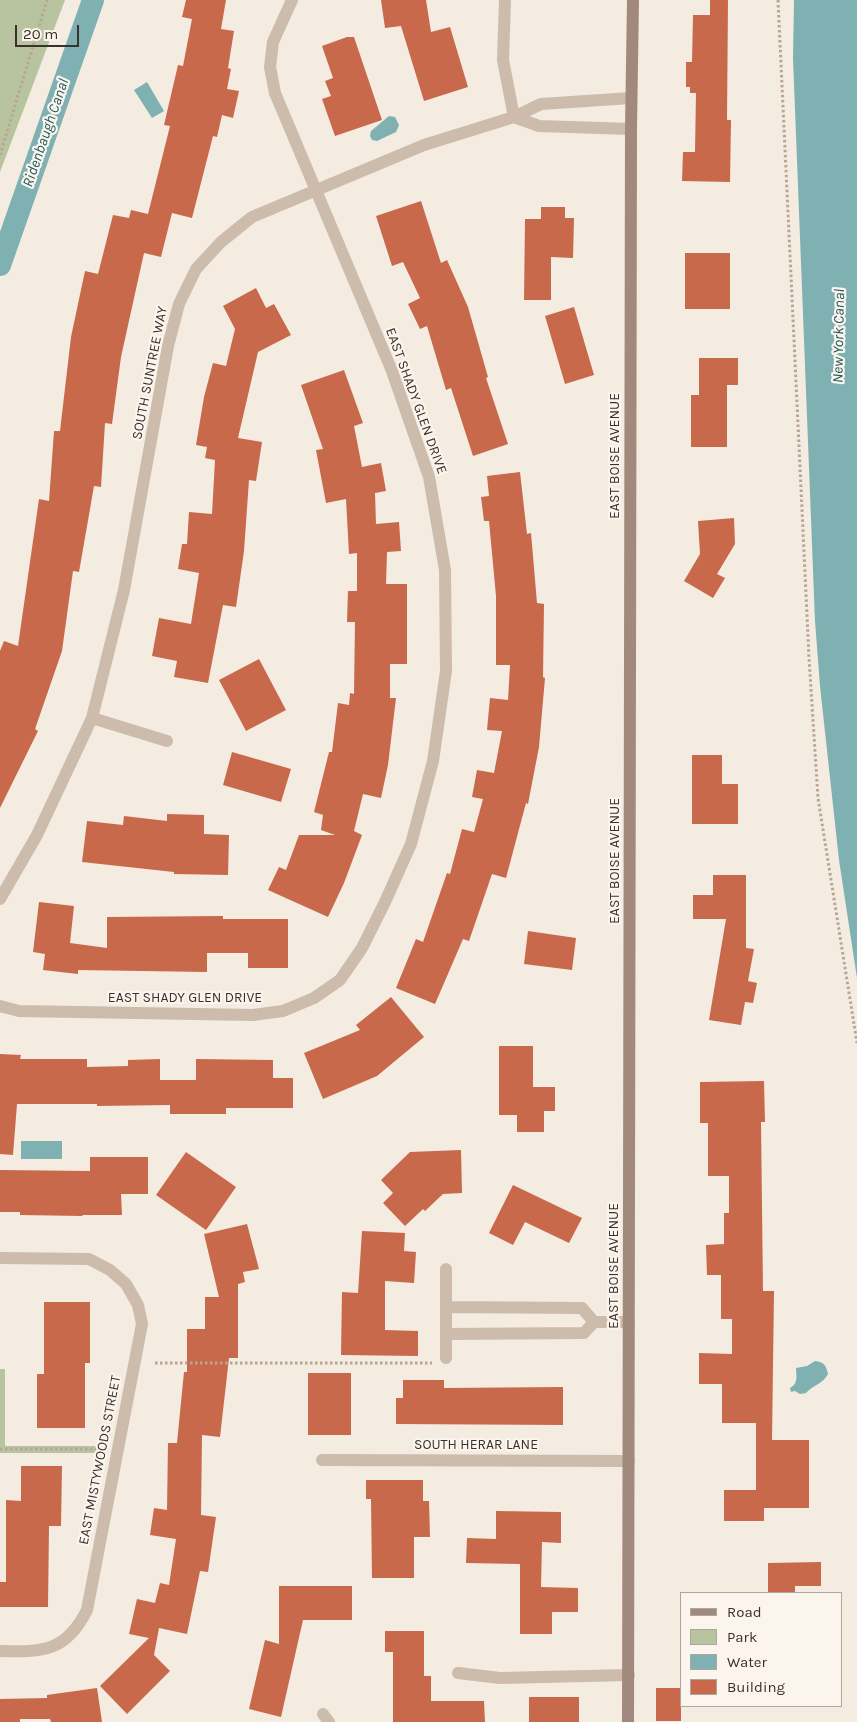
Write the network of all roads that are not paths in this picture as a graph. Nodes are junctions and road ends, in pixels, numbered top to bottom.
1 (292, 0) edge
2 (505, 0) edge
3 (633, 0) edge
4 (631, 98) junction
5 (514, 117) junction
6 (631, 129) junction
7 (317, 191) junction
8 (92, 718) junction
9 (167, 741) dead end
10 (0, 900) edge
11 (0, 1006) edge
12 (0, 1258) edge
13 (446, 1269) dead end
14 (446, 1307) junction
15 (594, 1322) junction
16 (629, 1322) junction
17 (446, 1334) junction
18 (443, 1361) road end
19 (322, 1460) dead end
20 (629, 1460) junction
21 (0, 1651) edge
22 (458, 1673) dead end
23 (628, 1676) junction
24 (628, 1722) edge

1 - 7 street, EAST SHADY GLEN DRIVE
2 - 5 street
3 - 4 street, EAST BOISE AVENUE
4 - 5 street, SOUTH SUNTREE WAY
4 - 6 street, EAST BOISE AVENUE
5 - 6 street
5 - 7 street, SOUTH SUNTREE WAY
6 - 16 street, EAST BOISE AVENUE
7 - 8 street, SOUTH SUNTREE WAY
7 - 11 street, EAST SHADY GLEN DRIVE
8 - 9 street
8 - 10 street, SOUTH SUNTREE WAY
12 - 21 street, EAST MISTYWOODS STREET
13 - 14 street
14 - 15 street
14 - 17 street
15 - 16 street
15 - 17 street
16 - 20 street, EAST BOISE AVENUE
17 - 18 street
19 - 20 street, SOUTH HERAR LANE
20 - 23 street, EAST BOISE AVENUE
22 - 23 street
23 - 24 street, EAST BOISE AVENUE

